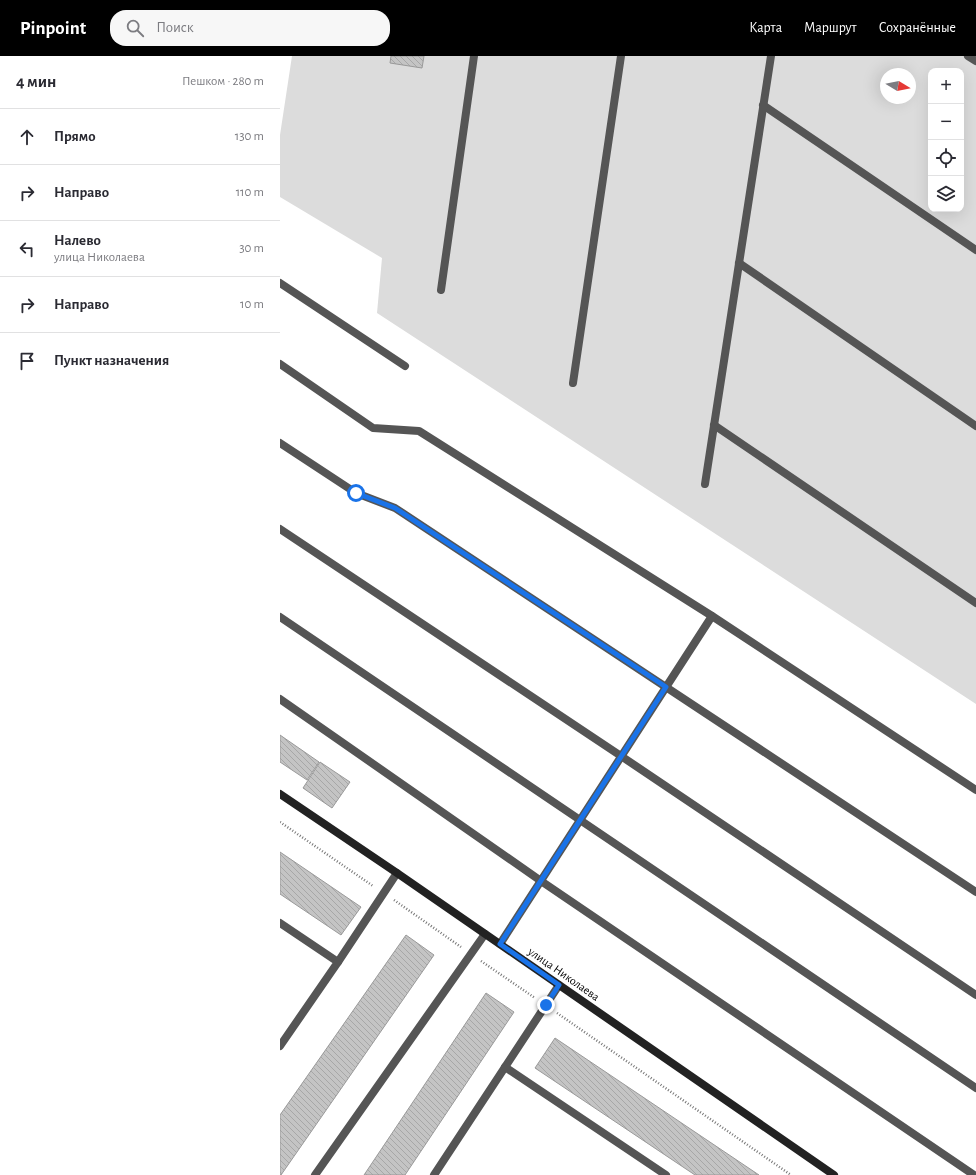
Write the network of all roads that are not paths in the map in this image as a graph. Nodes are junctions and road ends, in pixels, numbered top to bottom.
1 (474, 56) edge
2 (621, 56) edge
3 (771, 56) edge
4 (968, 56) edge
5 (976, 62) edge
6 (764, 105) junction
7 (976, 250) edge
8 (739, 263) junction
9 (280, 283) edge
10 (441, 290) dead end
11 (280, 364) edge
12 (405, 366) dead end
13 (573, 383) dead end
14 (714, 424) junction
15 (976, 426) edge
16 (280, 443) edge
17 (705, 484) dead end
18 (280, 530) edge
19 (976, 603) edge
20 (712, 616) junction
21 (280, 617) edge
22 (666, 687) junction
23 (280, 699) edge
24 (622, 756) junction
25 (976, 790) edge
26 (280, 794) edge
27 (580, 819) junction
28 (397, 873) junction
29 (541, 881) junction
30 (976, 892) edge
31 (280, 923) edge
32 (485, 934) junction
33 (500, 944) junction
34 (338, 962) junction
35 (559, 985) junction
36 (976, 995) edge
37 (280, 1046) edge
38 (505, 1067) junction
39 (976, 1088) edge
40 (315, 1175) edge
41 (434, 1175) edge
42 (666, 1175) edge
43 (834, 1175) edge
44 (974, 1175) edge

1 - 10 lane
2 - 13 lane
3 - 6 lane
4 - 5 lane
6 - 7 lane
6 - 8 lane
8 - 14 lane
8 - 15 lane
9 - 12 lane
11 - 20 lane
14 - 17 lane
14 - 19 lane
16 - 22 lane
18 - 24 lane
20 - 22 lane
20 - 25 lane
21 - 27 lane
22 - 24 lane
22 - 30 lane
23 - 29 lane
24 - 27 lane
24 - 36 lane
26 - 28 main road, улица Николаева
27 - 29 lane
27 - 39 lane
28 - 32 main road, улица Николаева
28 - 34 lane
29 - 33 lane
29 - 44 lane
31 - 34 lane
32 - 33 main road, улица Николаева
32 - 40 lane
33 - 35 main road, улица Николаева
34 - 37 lane
35 - 38 lane
35 - 43 main road, улица Николаева
38 - 41 lane
38 - 42 lane

